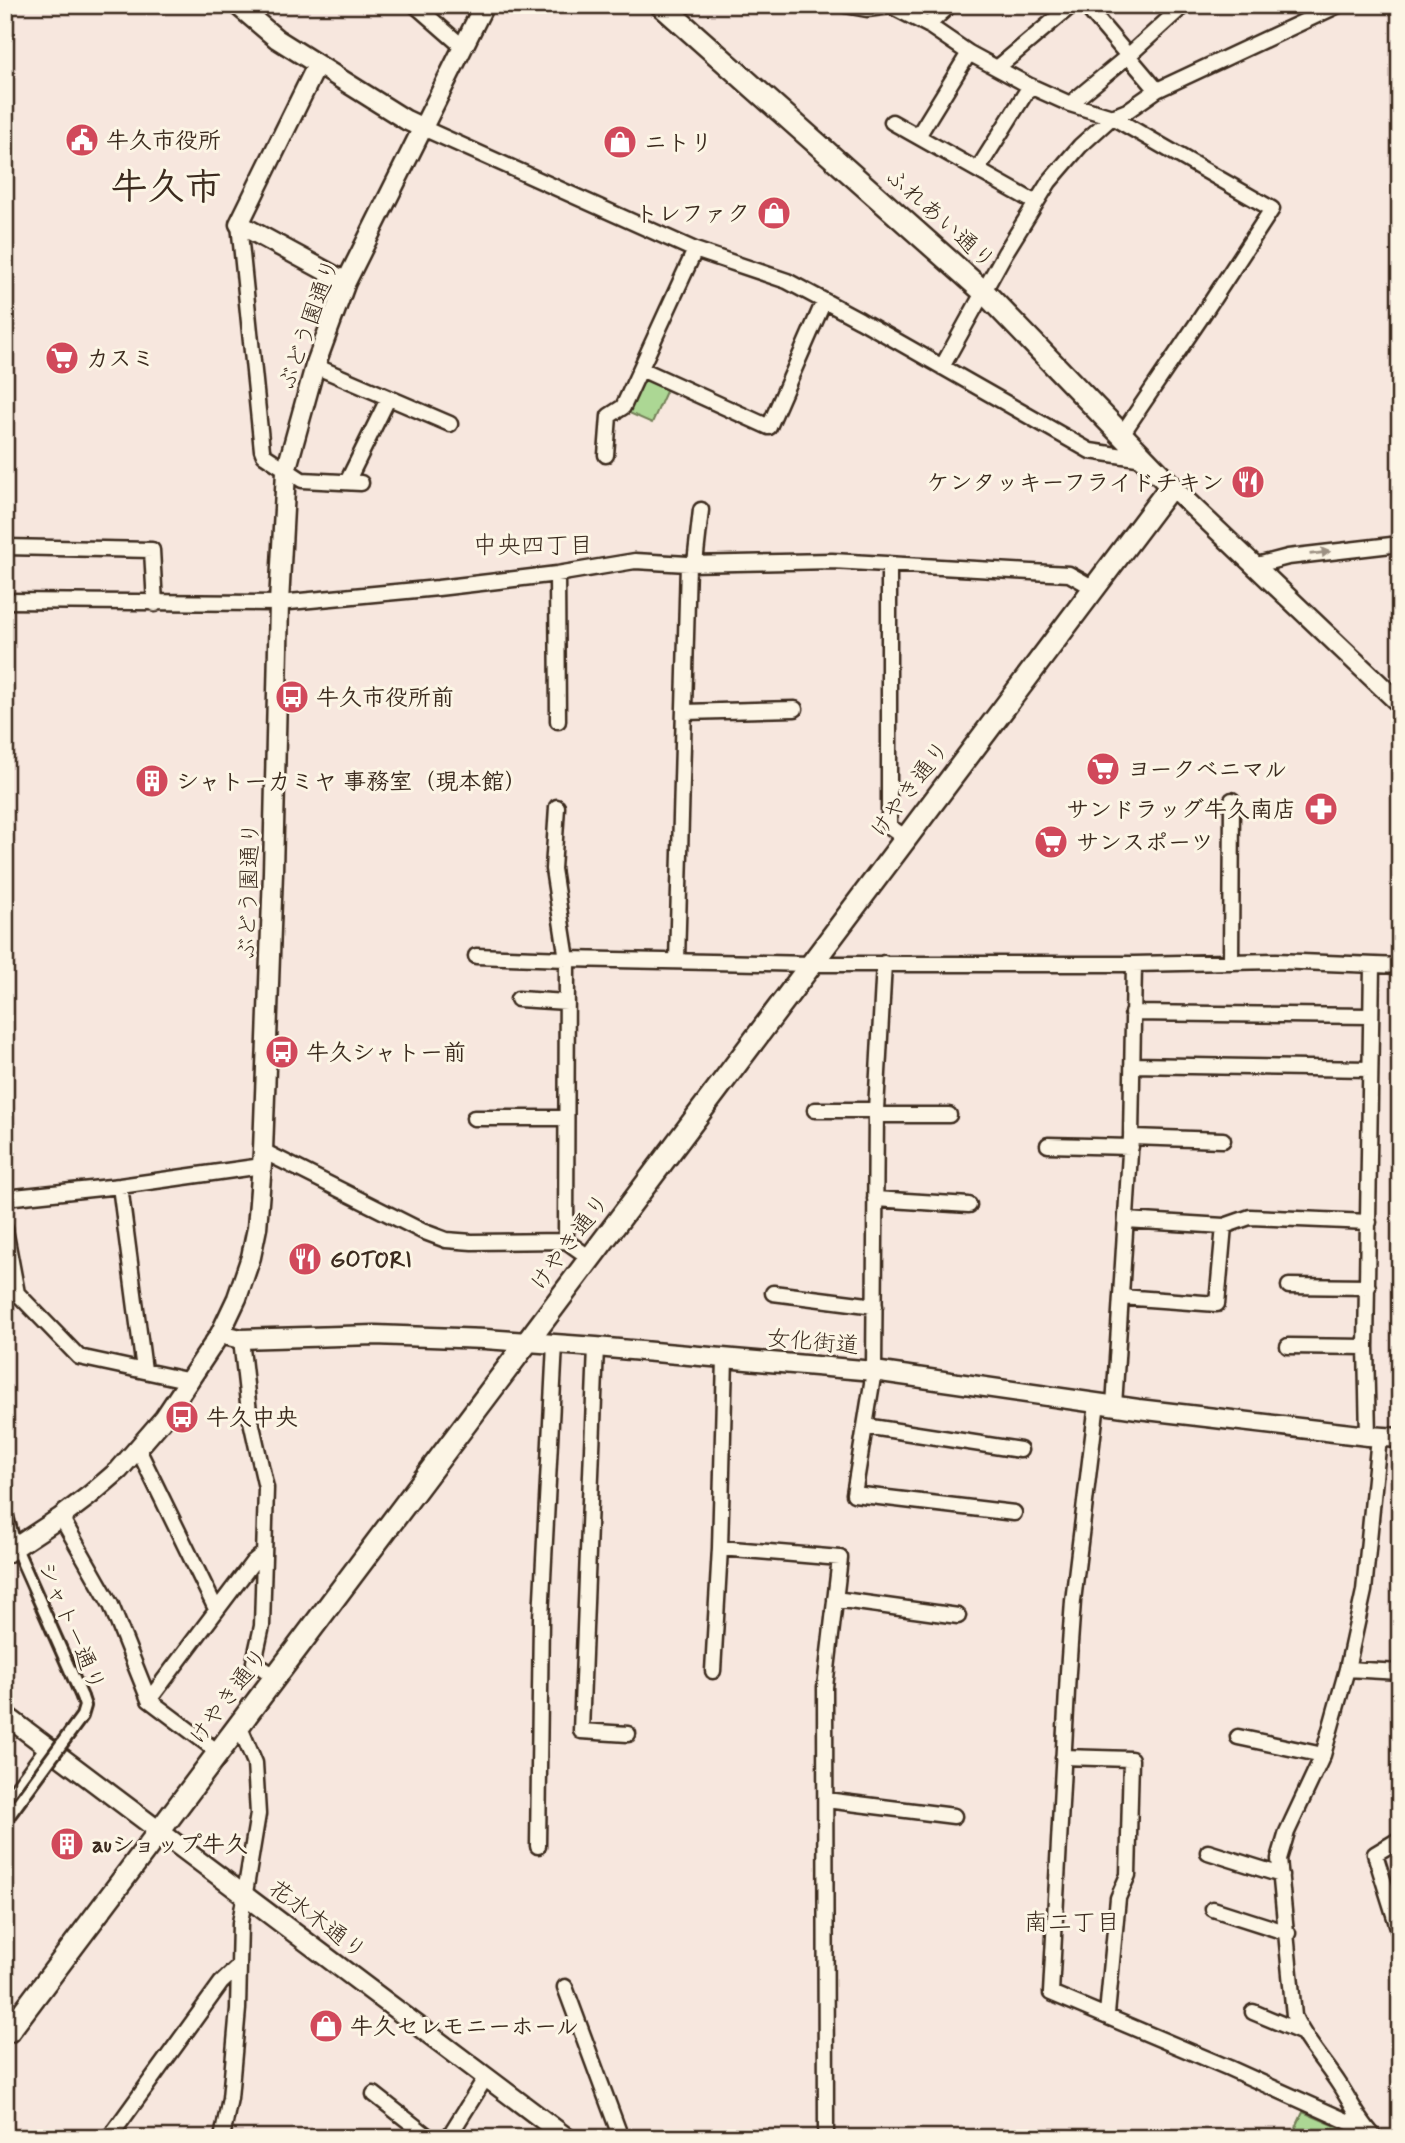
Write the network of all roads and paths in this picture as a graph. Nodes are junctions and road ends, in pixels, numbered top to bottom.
1 (237, 5) edge
2 (415, 5) edge
3 (484, 5) edge
4 (661, 5) edge
5 (845, 5) edge
6 (950, 5) edge
7 (1072, 5) edge
8 (1085, 5) edge
9 (1184, 5) edge
10 (1339, 5) edge
11 (928, 25) junction
12 (463, 47) junction
13 (969, 53) junction
14 (1128, 56) junction
15 (317, 65) junction
16 (997, 68) junction
17 (1030, 86) junction
18 (1157, 90) junction
19 (1070, 104) junction
20 (1112, 117) junction
21 (892, 122) dead end
22 (423, 128) junction
23 (918, 136) junction
24 (978, 169) junction
25 (1036, 203) junction
26 (239, 224) junction
27 (695, 250) junction
28 (346, 282) junction
29 (984, 292) junction
30 (824, 300) junction
31 (315, 366) junction
32 (942, 367) junction
33 (641, 369) junction
34 (388, 399) junction
35 (450, 424) dead end
36 (1122, 434) junction
37 (606, 455) dead end
38 (1146, 460) junction
39 (286, 471) junction
40 (1171, 485) junction
41 (701, 510) dead end
42 (1400, 544) edge
43 (5, 547) edge
44 (692, 563) junction
45 (889, 564) junction
46 (1253, 566) junction
47 (557, 574) junction
48 (1094, 588) junction
49 (5, 601) edge
50 (279, 603) junction
51 (155, 604) junction
52 (1400, 704) edge
53 (795, 709) dead end
54 (685, 712) junction
55 (558, 720) dead end
56 (1233, 800) dead end
57 (556, 807) dead end
58 (906, 838) junction
59 (476, 957) dead end
60 (567, 959) junction
61 (677, 961) junction
62 (884, 962) junction
63 (1231, 962) junction
64 (811, 964) junction
65 (1134, 964) junction
66 (1371, 966) junction
67 (1400, 966) edge
68 (518, 999) dead end
69 (567, 1002) junction
70 (1132, 1013) junction
71 (1371, 1016) junction
72 (1132, 1065) junction
73 (1370, 1069) junction
74 (815, 1110) dead end
75 (876, 1113) junction
76 (949, 1115) dead end
77 (474, 1118) dead end
78 (566, 1118) junction
79 (1223, 1140) dead end
80 (1131, 1142) junction
81 (1048, 1145) dead end
82 (263, 1159) junction
83 (120, 1186) junction
84 (5, 1198) edge
85 (875, 1199) junction
86 (969, 1205) dead end
87 (1126, 1220) junction
88 (1369, 1222) junction
89 (1224, 1226) junction
90 (5, 1228) edge
91 (566, 1241) junction
92 (590, 1258) junction
93 (1289, 1286) dead end
94 (1368, 1287) junction
95 (773, 1293) dead end
96 (1121, 1297) junction
97 (875, 1306) junction
98 (220, 1334) junction
99 (241, 1339) junction
100 (526, 1342) junction
101 (555, 1344) junction
102 (1288, 1346) dead end
103 (596, 1347) junction
104 (1366, 1347) junction
105 (725, 1358) junction
106 (144, 1370) junction
107 (874, 1371) junction
108 (191, 1381) junction
109 (1106, 1404) junction
110 (865, 1426) junction
111 (1373, 1437) junction
112 (1400, 1438) edge
113 (138, 1449) junction
114 (1020, 1450) dead end
115 (5, 1508) edge
116 (1014, 1513) dead end
117 (61, 1517) junction
118 (720, 1548) junction
119 (11, 1551) edge
120 (264, 1553) junction
121 (835, 1599) junction
122 (216, 1609) junction
123 (958, 1616) dead end
124 (1347, 1669) junction
125 (713, 1671) dead end
126 (1400, 1672) edge
127 (275, 1677) junction
128 (149, 1700) junction
129 (5, 1715) edge
130 (239, 1724) junction
131 (628, 1734) dead end
132 (1238, 1737) dead end
133 (48, 1748) junction
134 (218, 1752) junction
135 (1322, 1755) junction
136 (1063, 1757) junction
137 (825, 1800) junction
138 (5, 1805) edge
139 (954, 1816) dead end
140 (5, 1821) edge
141 (160, 1830) junction
142 (1400, 1839) edge
143 (538, 1846) dead end
144 (1208, 1852) dead end
145 (1281, 1875) junction
146 (244, 1895) junction
147 (1213, 1909) dead end
148 (1287, 1933) junction
149 (1400, 1934) edge
150 (238, 1967) junction
151 (565, 1987) dead end
152 (1253, 2012) dead end
153 (1107, 2014) junction
154 (9, 2031) dead end
155 (1301, 2032) junction
156 (486, 2077) junction
157 (374, 2094) dead end
158 (1372, 2134) edge
159 (116, 2135) edge
160 (561, 2136) edge
161 (222, 2138) edge
162 (430, 2138) edge
163 (448, 2138) edge
164 (621, 2138) edge
165 (826, 2138) edge

1 - 15 street
2 - 12 street
3 - 12 street, ぶどう園通り
4 - 29 main road, ふれあい通り
5 - 11 street
6 - 11 street
7 - 16 street
8 - 14 street
9 - 14 street
10 - 18 street
11 - 13 street
12 - 22 street, ぶどう園通り
13 - 16 street
13 - 23 street
14 - 18 street
14 - 19 street
15 - 22 street
15 - 26 street
16 - 17 street
17 - 19 street
17 - 24 street
18 - 20 street
19 - 20 street
20 - 25 street
20 - 36 street
21 - 23 street
22 - 27 street
22 - 28 street, ぶどう園通り
23 - 24 street
24 - 25 street
25 - 29 street
26 - 28 street
26 - 39 street
27 - 30 street
27 - 33 street
28 - 31 street, ぶどう園通り
29 - 32 street
29 - 36 main road, ふれあい通り
30 - 32 street
30 - 33 street
31 - 34 street
31 - 39 street, ぶどう園通り
32 - 38 street
33 - 37 street
34 - 35 street
34 - 39 street
36 - 38 main road, ふれあい通り
38 - 40 main road, ふれあい通り
39 - 50 street, ぶどう園通り
40 - 46 street
40 - 48 main road, けやき通り
41 - 44 street
46 -> 42 street
43 - 51 street
44 - 45 street
44 - 47 street
44 - 54 street
45 - 48 street
45 - 58 street
46 - 52 street
47 - 50 street
47 - 55 street
48 - 58 main road, けやき通り
49 - 51 street
50 - 51 street
50 - 82 street, ぶどう園通り
53 - 54 street
54 - 61 street
56 - 63 street
57 - 60 street
58 - 64 main road, けやき通り
59 - 60 street
60 - 61 street
60 - 69 street
61 - 64 street
62 - 64 street
62 - 65 street
62 - 75 street
63 - 65 street
63 - 66 street
64 - 92 main road, けやき通り
65 - 70 street
66 - 67 street
66 - 71 street
68 - 69 street
69 - 78 street
70 - 71 street
70 - 72 street
71 - 73 street
72 - 73 street
72 - 80 street
73 - 88 street
74 - 75 street
75 - 76 street
75 - 85 street
77 - 78 street
78 - 91 street
79 - 80 street
80 - 81 street
80 - 87 street
82 - 83 street
82 - 91 street
82 - 98 street, ぶどう園通り
83 - 84 street
83 - 106 street
85 - 86 street
85 - 97 street
87 - 89 street
87 - 96 street
88 - 89 street
88 - 94 street
89 - 96 street
90 - 106 street
91 - 92 street
92 - 100 main road, けやき通り
93 - 94 street
94 - 104 street
95 - 97 street
96 - 109 street
97 - 107 street
98 - 99 street, 女化街道
98 - 108 street, ぶどう園通り
99 - 100 street, 女化街道
99 - 120 street
100 - 101 street, 女化街道
100 - 127 main road, けやき通り
101 - 103 street, 女化街道
101 - 143 street
102 - 104 street
103 - 105 street, 女化街道
103 - 131 street
104 - 111 street
105 - 107 street, 女化街道
105 - 118 street
106 - 108 street
107 - 109 street, 女化街道
107 - 110 street
108 - 113 street, ぶどう園通り
109 - 111 street, 女化街道
109 - 136 street
110 - 114 street
110 - 116 street
111 - 112 street, 女化街道
111 - 124 street
113 - 117 street, ぶどう園通り
113 - 122 street
115 - 119 street, シャトー通り
117 - 119 street, ぶどう園通り
117 - 128 street
118 - 121 street
118 - 125 street
119 - 140 street, シャトー通り, bridge
120 - 122 street
120 - 127 street
121 - 123 street
121 - 137 street
122 - 128 street
124 - 126 street
124 - 135 street
127 - 130 main road, けやき通り
128 - 134 street
129 - 133 street, 花水木通り
130 - 134 main road, けやき通り
130 - 146 street
132 - 135 street
133 - 138 street
133 - 141 street, 花水木通り
134 - 141 main road, けやき通り
135 - 145 street
136 - 153 street
136 - 153 street
137 - 139 street
137 - 165 street
141 - 146 street, 花水木通り
141 - 154 main road, けやき通り
142 - 149 street
144 - 145 street
145 - 148 street
146 - 150 street
146 - 156 street, 花水木通り
147 - 148 street
148 - 155 street
150 - 159 street
150 - 161 street
151 - 164 street
152 - 155 street
153 - 158 street
155 - 158 street
156 - 160 street, 花水木通り
156 - 163 street
157 - 162 street

